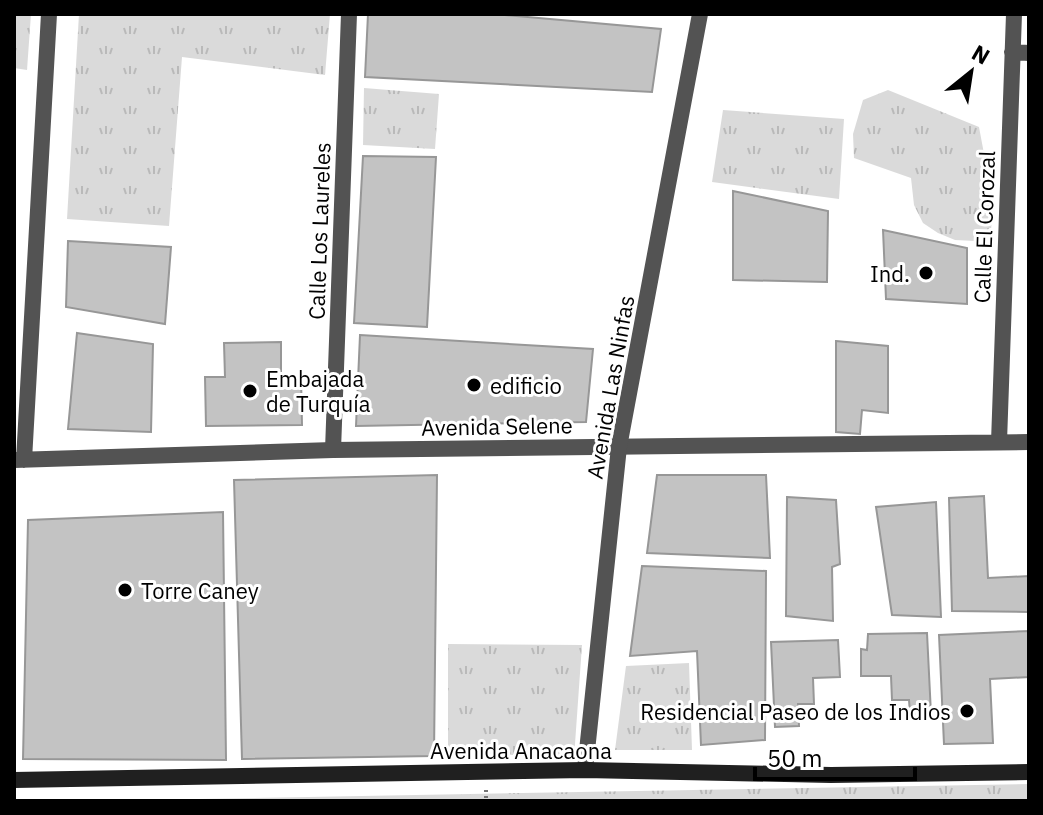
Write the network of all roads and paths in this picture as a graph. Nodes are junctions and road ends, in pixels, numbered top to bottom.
1 (49, 14) edge
2 (349, 14) edge
3 (700, 14) edge
4 (1014, 14) edge
5 (1021, 52) edge
6 (999, 442) junction
7 (1029, 442) edge
8 (619, 447) junction
9 (333, 450) junction
10 (19, 460) edge
11 (585, 770) junction
12 (1029, 772) edge
13 (14, 780) edge
14 (486, 790) dead end
15 (486, 801) edge

1 - 10 street
2 - 9 street, Calle Los Laureles
3 - 8 street, Avenida Las Ninfas
4 - 5 street, Calle El Corozal
5 - 6 street, Calle El Corozal
6 - 7 street, Avenida Selene
6 - 8 street, Avenida Selene
8 - 9 street, Avenida Selene
8 - 11 street, Avenida Las Ninfas
9 - 10 street, Avenida Selene
11 - 12 main road, Avenida Anacaona
11 - 13 main road, Avenida Anacaona
14 - 15 path

